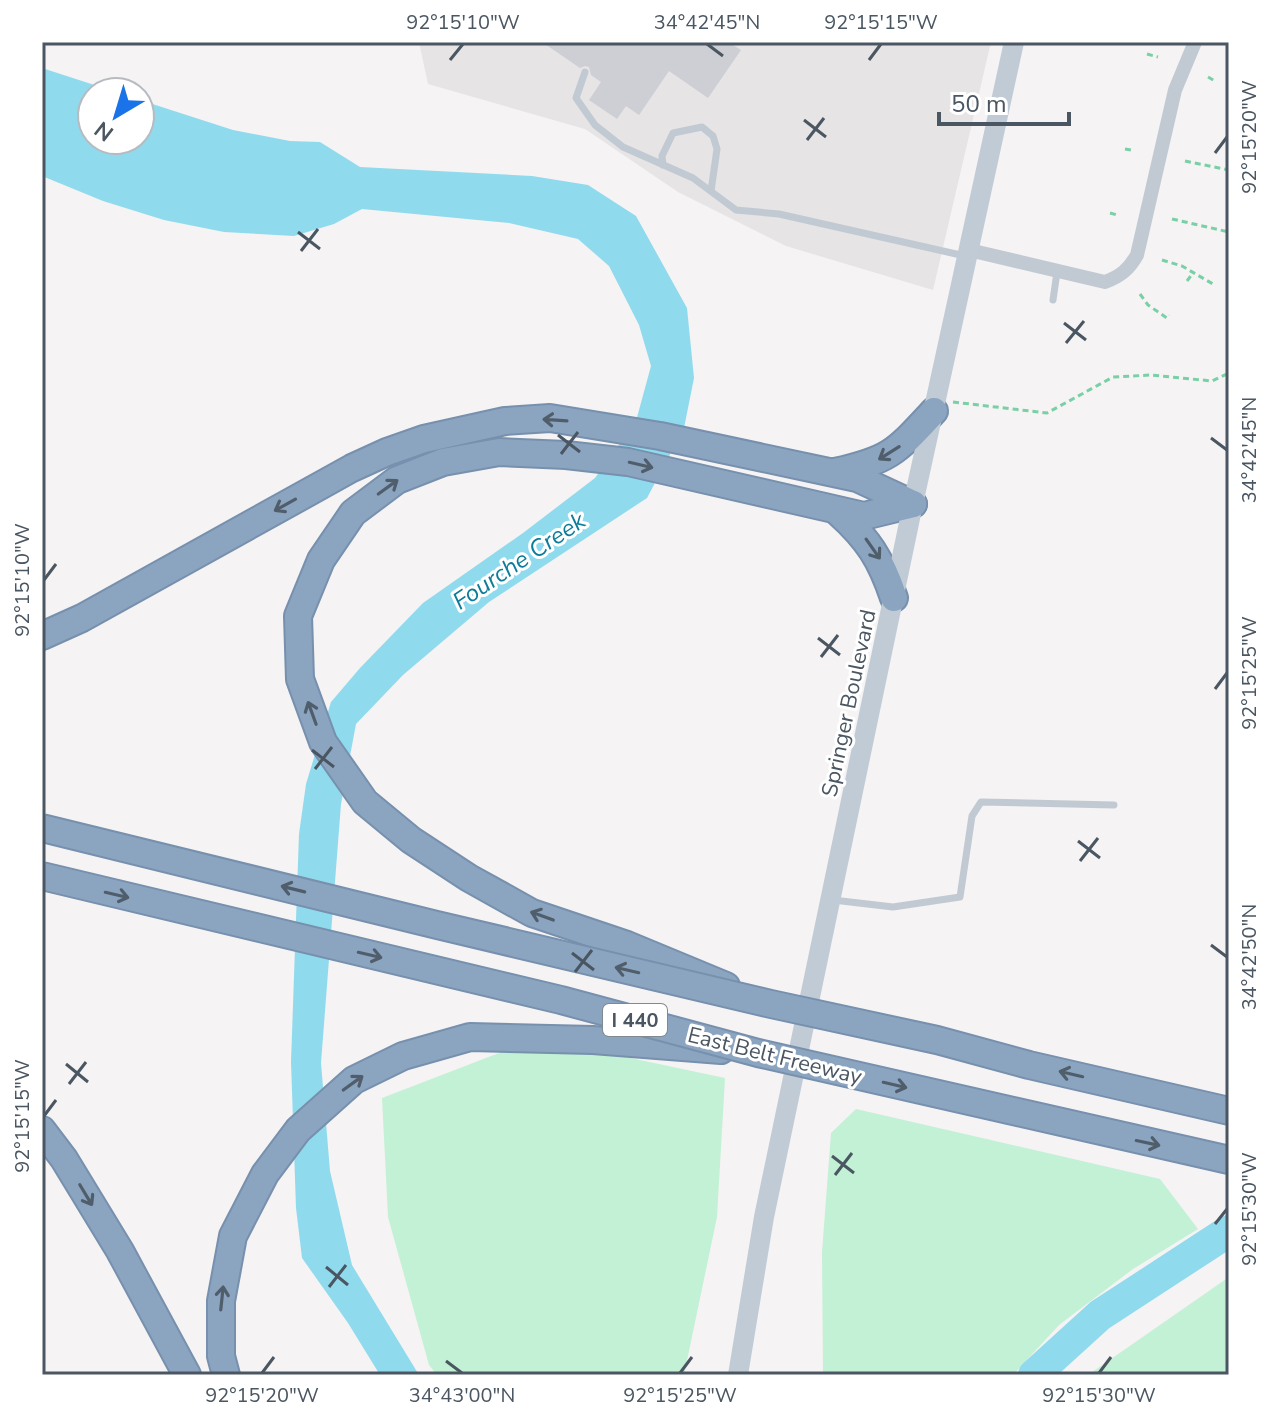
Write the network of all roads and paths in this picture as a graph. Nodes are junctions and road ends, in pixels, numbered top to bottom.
1 (1014, 42) edge
2 (1195, 42) edge
3 (1147, 54) dead end
4 (1158, 57) dead end
5 (585, 72) dead end
6 (1208, 77) dead end
7 (1215, 81) dead end
8 (1125, 149) dead end
9 (1131, 150) dead end
10 (1185, 161) dead end
11 (663, 165) junction
12 (1229, 170) edge
13 (711, 191) junction
14 (1110, 213) dead end
15 (1117, 215) dead end
16 (1172, 219) dead end
17 (1229, 232) edge
18 (968, 253) junction
19 (1162, 260) dead end
20 (1058, 269) junction
21 (1193, 273) junction
22 (1187, 281) dead end
23 (1213, 284) dead end
24 (1140, 294) dead end
25 (1053, 300) dead end
26 (1169, 315) dead end
27 (1229, 373) edge
28 (935, 405) junction
29 (831, 473) junction
30 (913, 504) junction
31 (835, 509) junction
32 (894, 598) junction
33 (42, 636) edge
34 (1114, 805) dead end
35 (42, 828) edge
36 (42, 876) edge
37 (831, 900) junction
38 (771, 1004) junction
39 (758, 1053) junction
40 (1229, 1111) edge
41 (42, 1130) edge
42 (1229, 1160) edge
43 (187, 1375) edge
44 (226, 1375) edge
45 (738, 1375) edge

1 - 18 main road, Springer Boulevard
2 - 20 street
3 - 4 path
5 - 11 lane
6 - 7 path
8 - 9 path
10 - 12 path
11 - 13 lane
11 - 13 lane
13 - 18 lane
14 - 15 path
16 - 17 path
18 - 20 street
18 - 28 main road, Springer Boulevard
19 - 21 path
20 - 25 lane
21 - 22 path
21 - 23 path
24 - 26 path
27 - 28 path
28 -> 29 highway
28 - 30 main road, Springer Boulevard
29 - 30 highway
29 -> 33 highway
30 - 31 highway
30 - 32 main road, Springer Boulevard
31 -> 32 highway
38 -> 31 highway, bridge
32 - 37 main road, Springer Boulevard
34 - 37 lane
38 -> 35 highway, I 440, bridge
36 -> 39 highway, East Belt Freeway / I 440, bridge
37 - 45 main road, Springer Boulevard
40 -> 38 highway, I 440, bridge
39 -> 42 highway, East Belt Freeway / I 440, bridge
44 -> 39 highway, bridge
41 -> 43 highway

